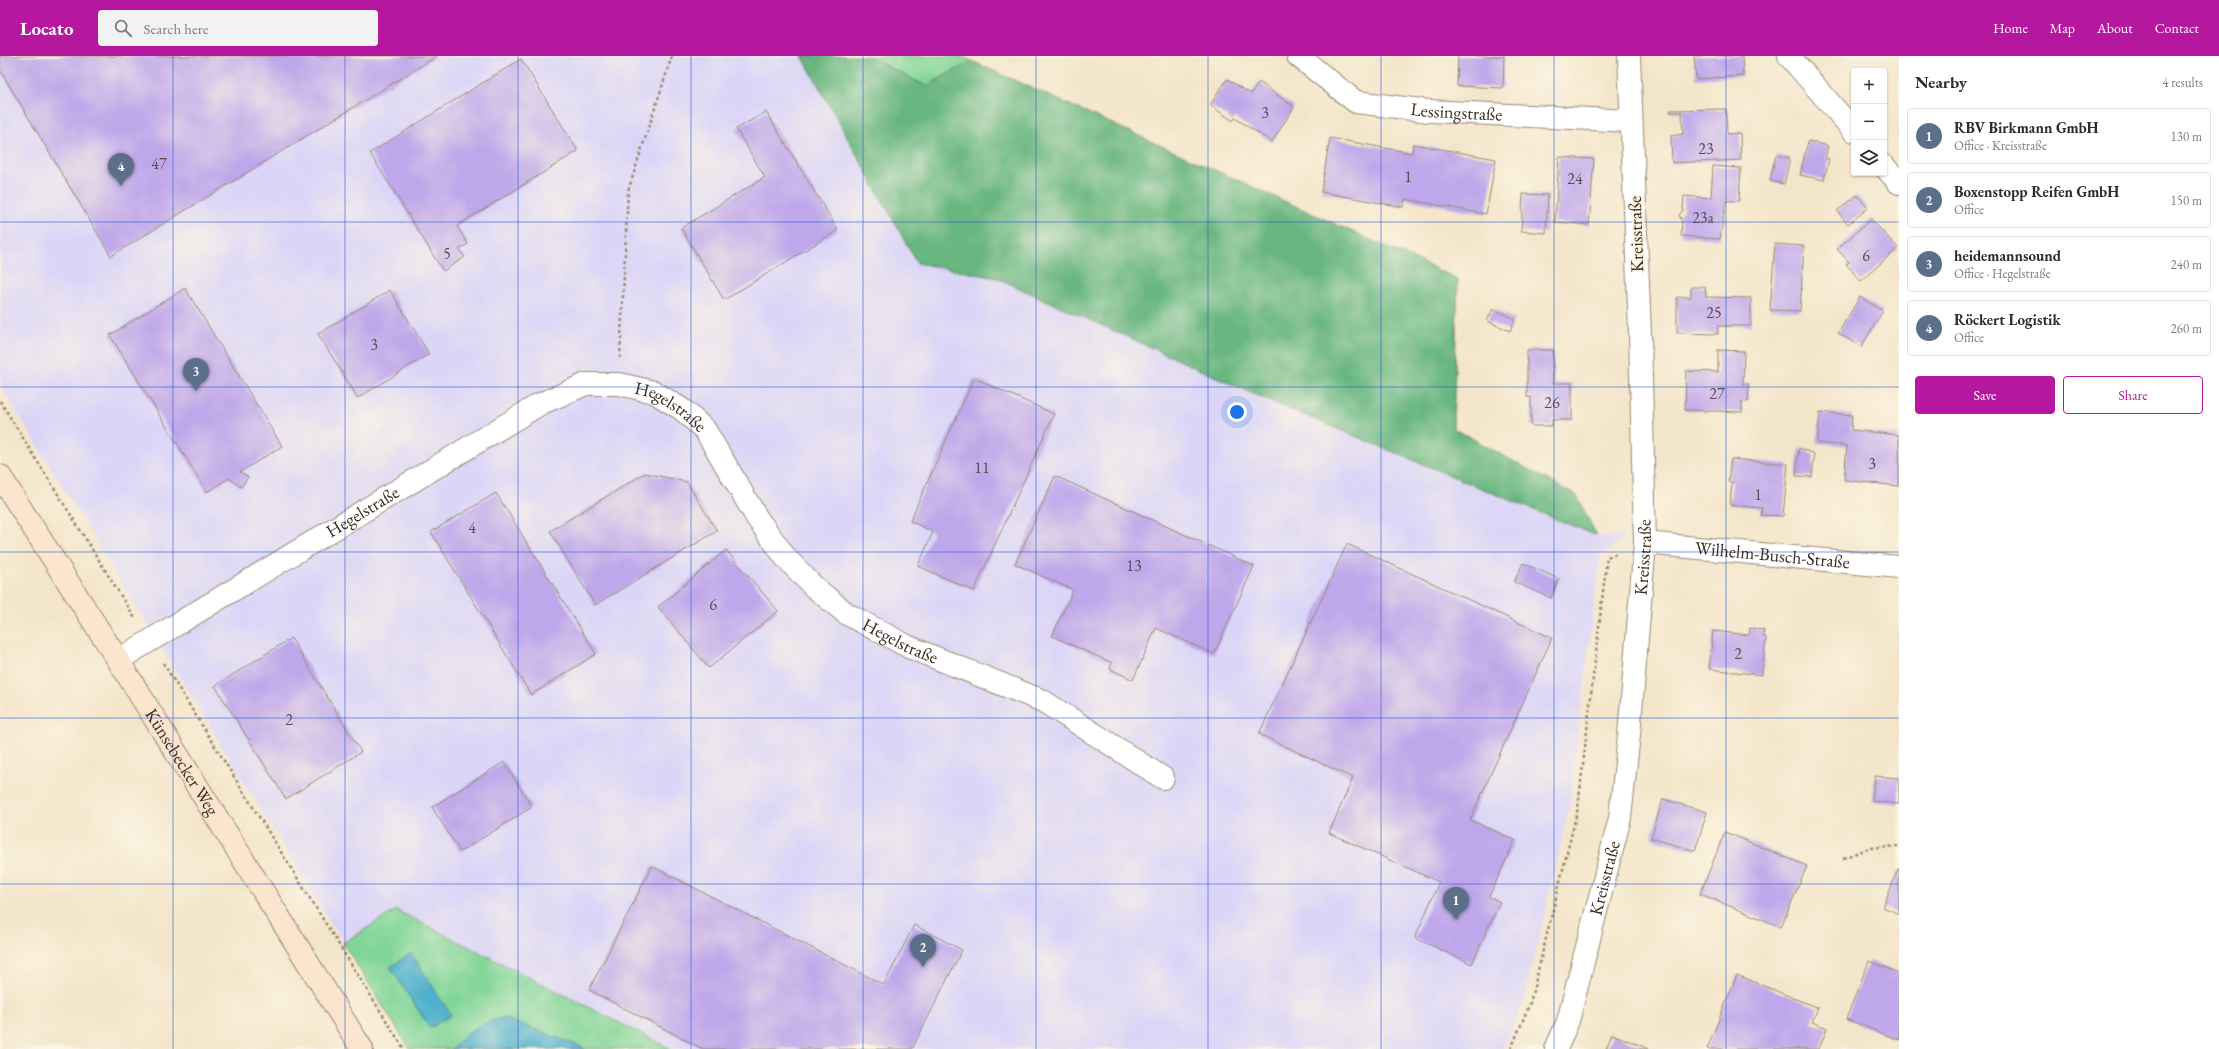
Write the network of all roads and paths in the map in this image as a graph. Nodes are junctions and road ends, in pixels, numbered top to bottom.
1 (672, 56) edge
2 (1298, 56) edge
3 (1629, 56) edge
4 (1789, 56) edge
5 (1631, 121) junction
6 (1851, 128) edge
7 (1887, 169) edge
8 (1899, 183) edge
9 (619, 384) junction
10 (0, 401) edge
11 (0, 476) edge
12 (1645, 543) junction
13 (1899, 567) edge
14 (150, 642) junction
15 (118, 660) junction
16 (1164, 778) dead end
17 (1899, 846) edge
18 (1843, 858) dead end
19 (362, 1049) edge
20 (404, 1049) edge
21 (1511, 1049) edge
22 (1556, 1049) edge

1 - 9 path
2 - 5 street, Lessingstraße
3 - 5 street, Kreisstraße
4 - 6 street
5 - 12 street, Kreisstraße
7 - 8 street
9 - 14 street, Hegelstraße
9 - 16 street, Hegelstraße
10 - 14 path
11 - 15 street, Künsebecker Weg
12 - 13 street, Wilhelm-Busch-Straße
12 - 21 path
12 - 22 street, Kreisstraße
14 - 15 street, Hegelstraße
14 - 20 path
15 - 19 street, Künsebecker Weg
17 - 18 path

